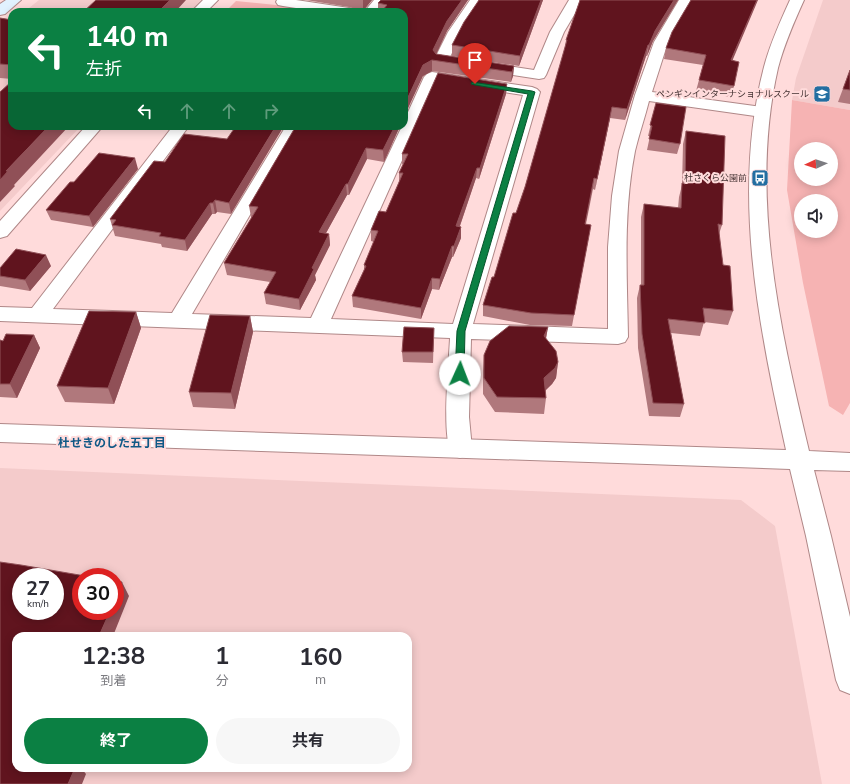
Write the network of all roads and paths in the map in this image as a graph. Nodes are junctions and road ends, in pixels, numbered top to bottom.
1 (14, 0) edge
2 (211, 0) edge
3 (284, 0) edge
4 (382, 0) edge
5 (477, 0) edge
6 (576, 0) edge
7 (686, 0) edge
8 (797, 0) edge
9 (202, 8) edge
10 (323, 8) edge
11 (375, 8) edge
12 (0, 11) edge
13 (643, 94) junction
14 (762, 112) junction
15 (408, 129) edge
16 (90, 130) edge
17 (178, 130) edge
18 (292, 130) edge
19 (408, 130) edge
20 (0, 232) edge
21 (0, 314) edge
22 (37, 316) junction
23 (178, 321) junction
24 (318, 326) junction
25 (461, 331) junction
26 (0, 433) edge
27 (460, 449) junction
28 (800, 461) junction
29 (850, 462) edge
30 (850, 680) edge

1 - 12 main road
2 - 9 street
3 - 10 street
4 - 11 street
5 - 6 street
7 - 13 street
8 - 14 street
13 - 14 street
13 - 25 street
14 - 28 street
15 - 25 street
16 - 20 street
17 - 22 street
18 - 23 street
19 - 24 street
21 - 22 street
22 - 23 street
23 - 24 street
24 - 25 street
25 - 27 street
26 - 27 street
27 - 28 street
28 - 29 street
28 - 30 street

